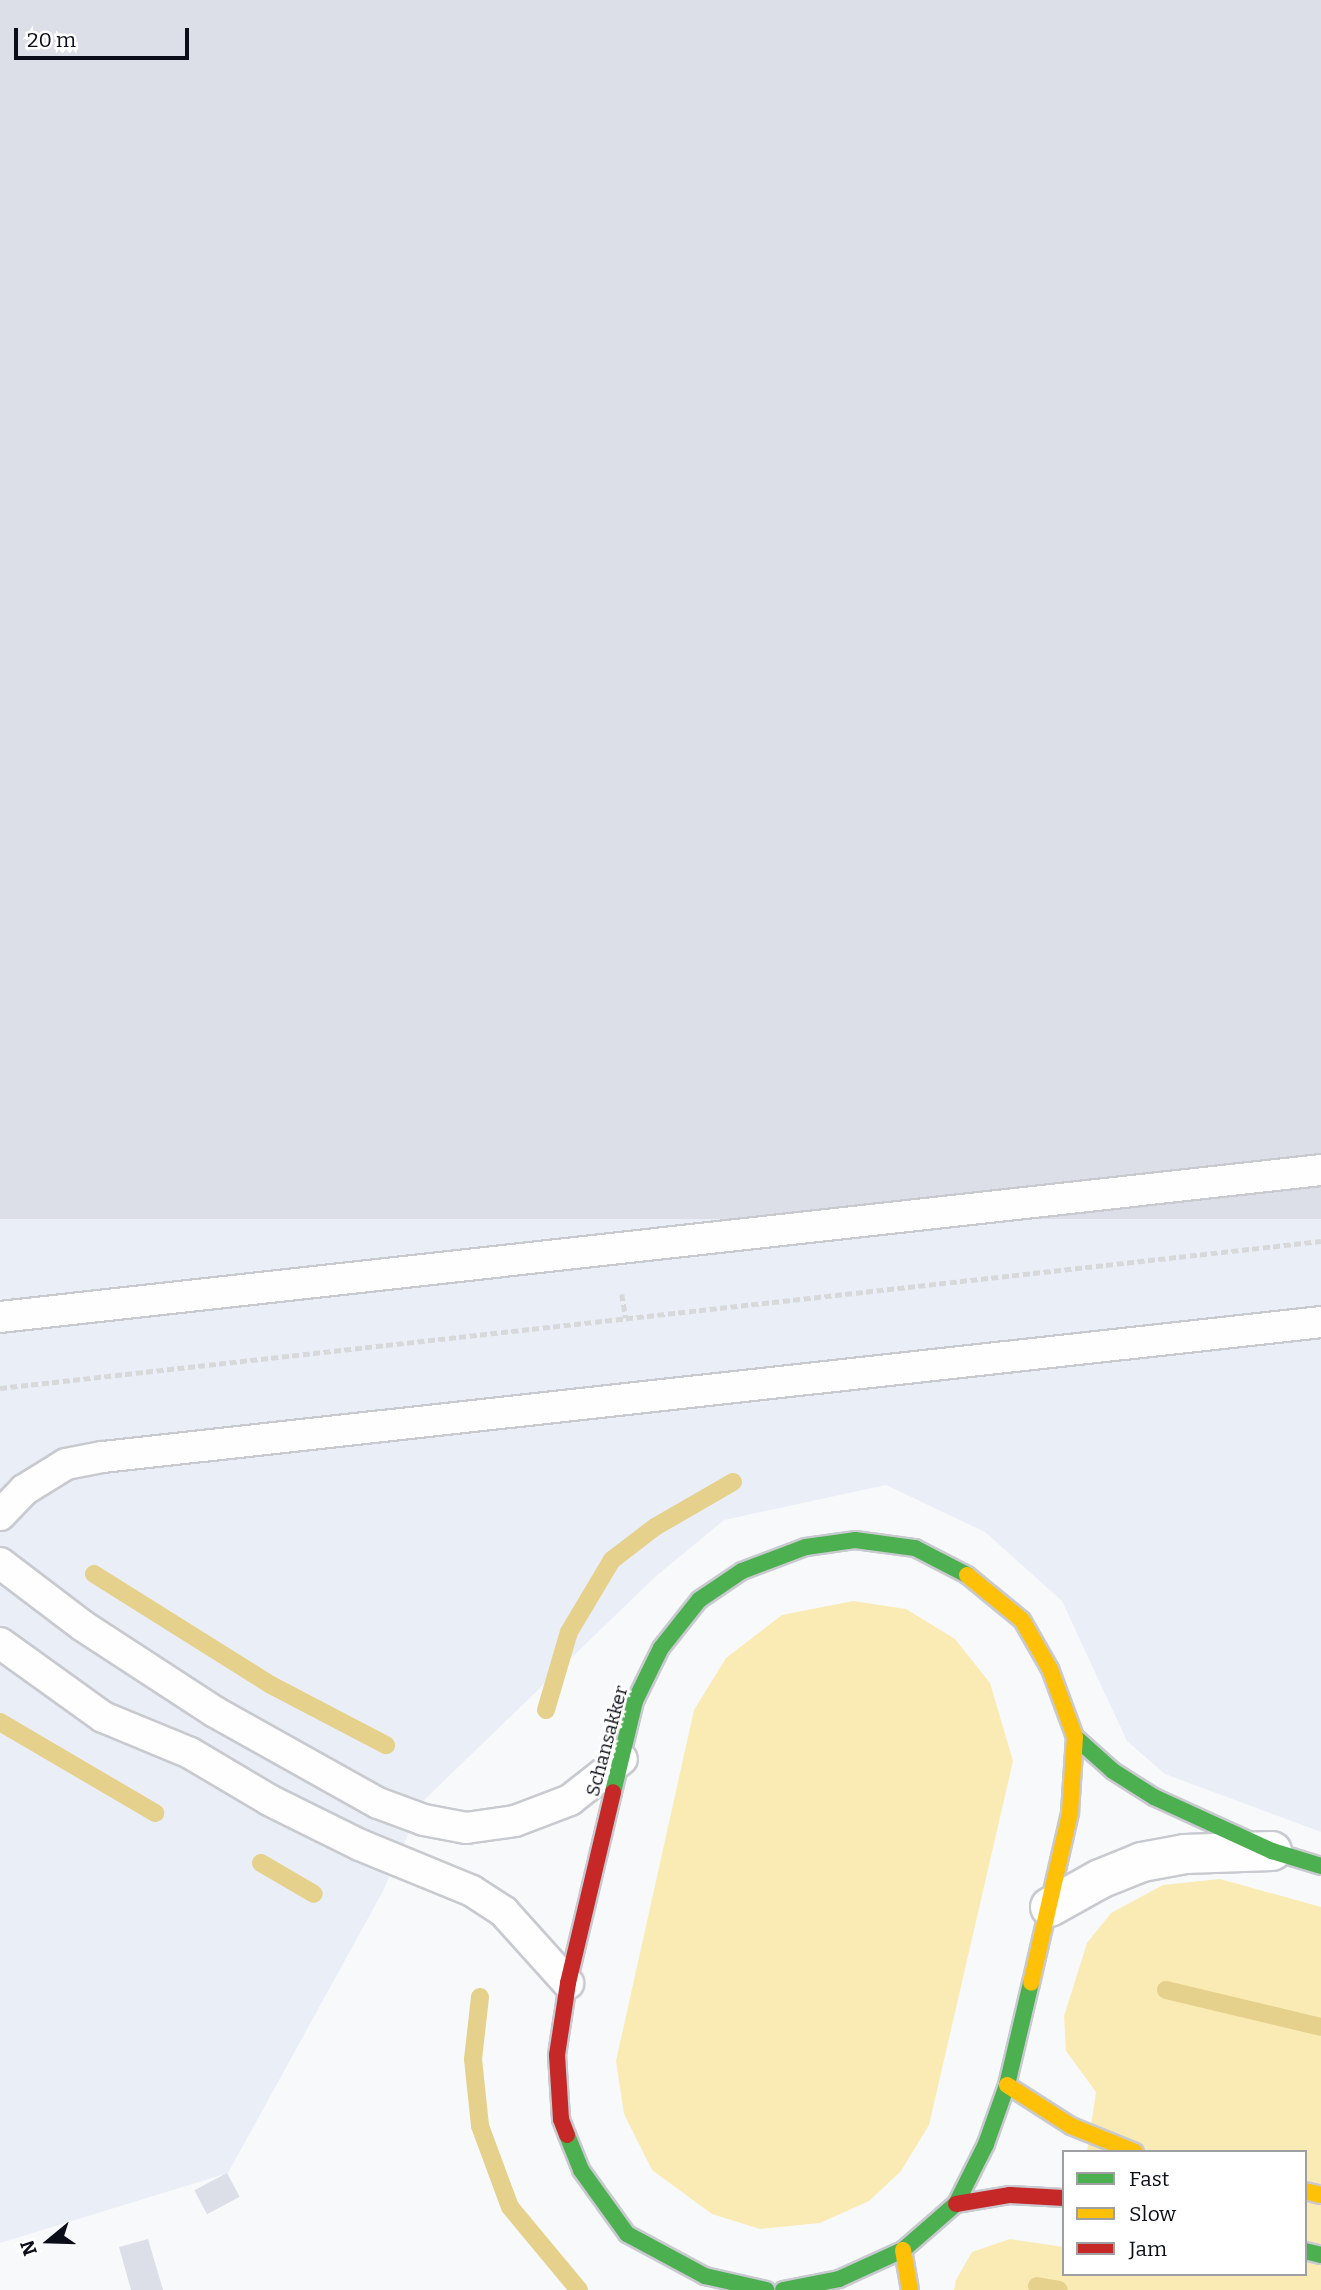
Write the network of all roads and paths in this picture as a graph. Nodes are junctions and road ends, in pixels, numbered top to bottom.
1 (1321, 1170) edge
2 (1321, 1241) edge
3 (0, 1317) edge
4 (1321, 1322) edge
5 (0, 1388) edge
6 (0, 1515) edge
7 (0, 1563) edge
8 (0, 1643) edge
9 (1075, 1737) junction
10 (622, 1759) junction
11 (1272, 1851) junction
12 (1321, 1866) edge
13 (1050, 1907) junction
14 (568, 1983) junction
15 (1007, 2085) junction
16 (1127, 2150) edge
17 (1062, 2198) edge
18 (956, 2204) junction
19 (904, 2250) junction
20 (766, 2290) edge
21 (783, 2290) edge
22 (910, 2290) edge

1 - 3 lane
2 - 5 path
4 - 6 lane
7 - 10 lane
8 - 14 lane
9 - 10 main road, Schansakker
9 - 11 main road
9 - 13 main road, Schansakker
10 - 14 main road, Schansakker
11 - 12 main road
11 - 13 street
13 - 15 main road, Schansakker
14 - 20 main road, Schansakker
15 - 16 main road
15 - 18 main road, Schansakker
17 - 18 main road
18 - 19 main road, Schansakker
19 - 21 main road, Schansakker
19 - 22 main road

